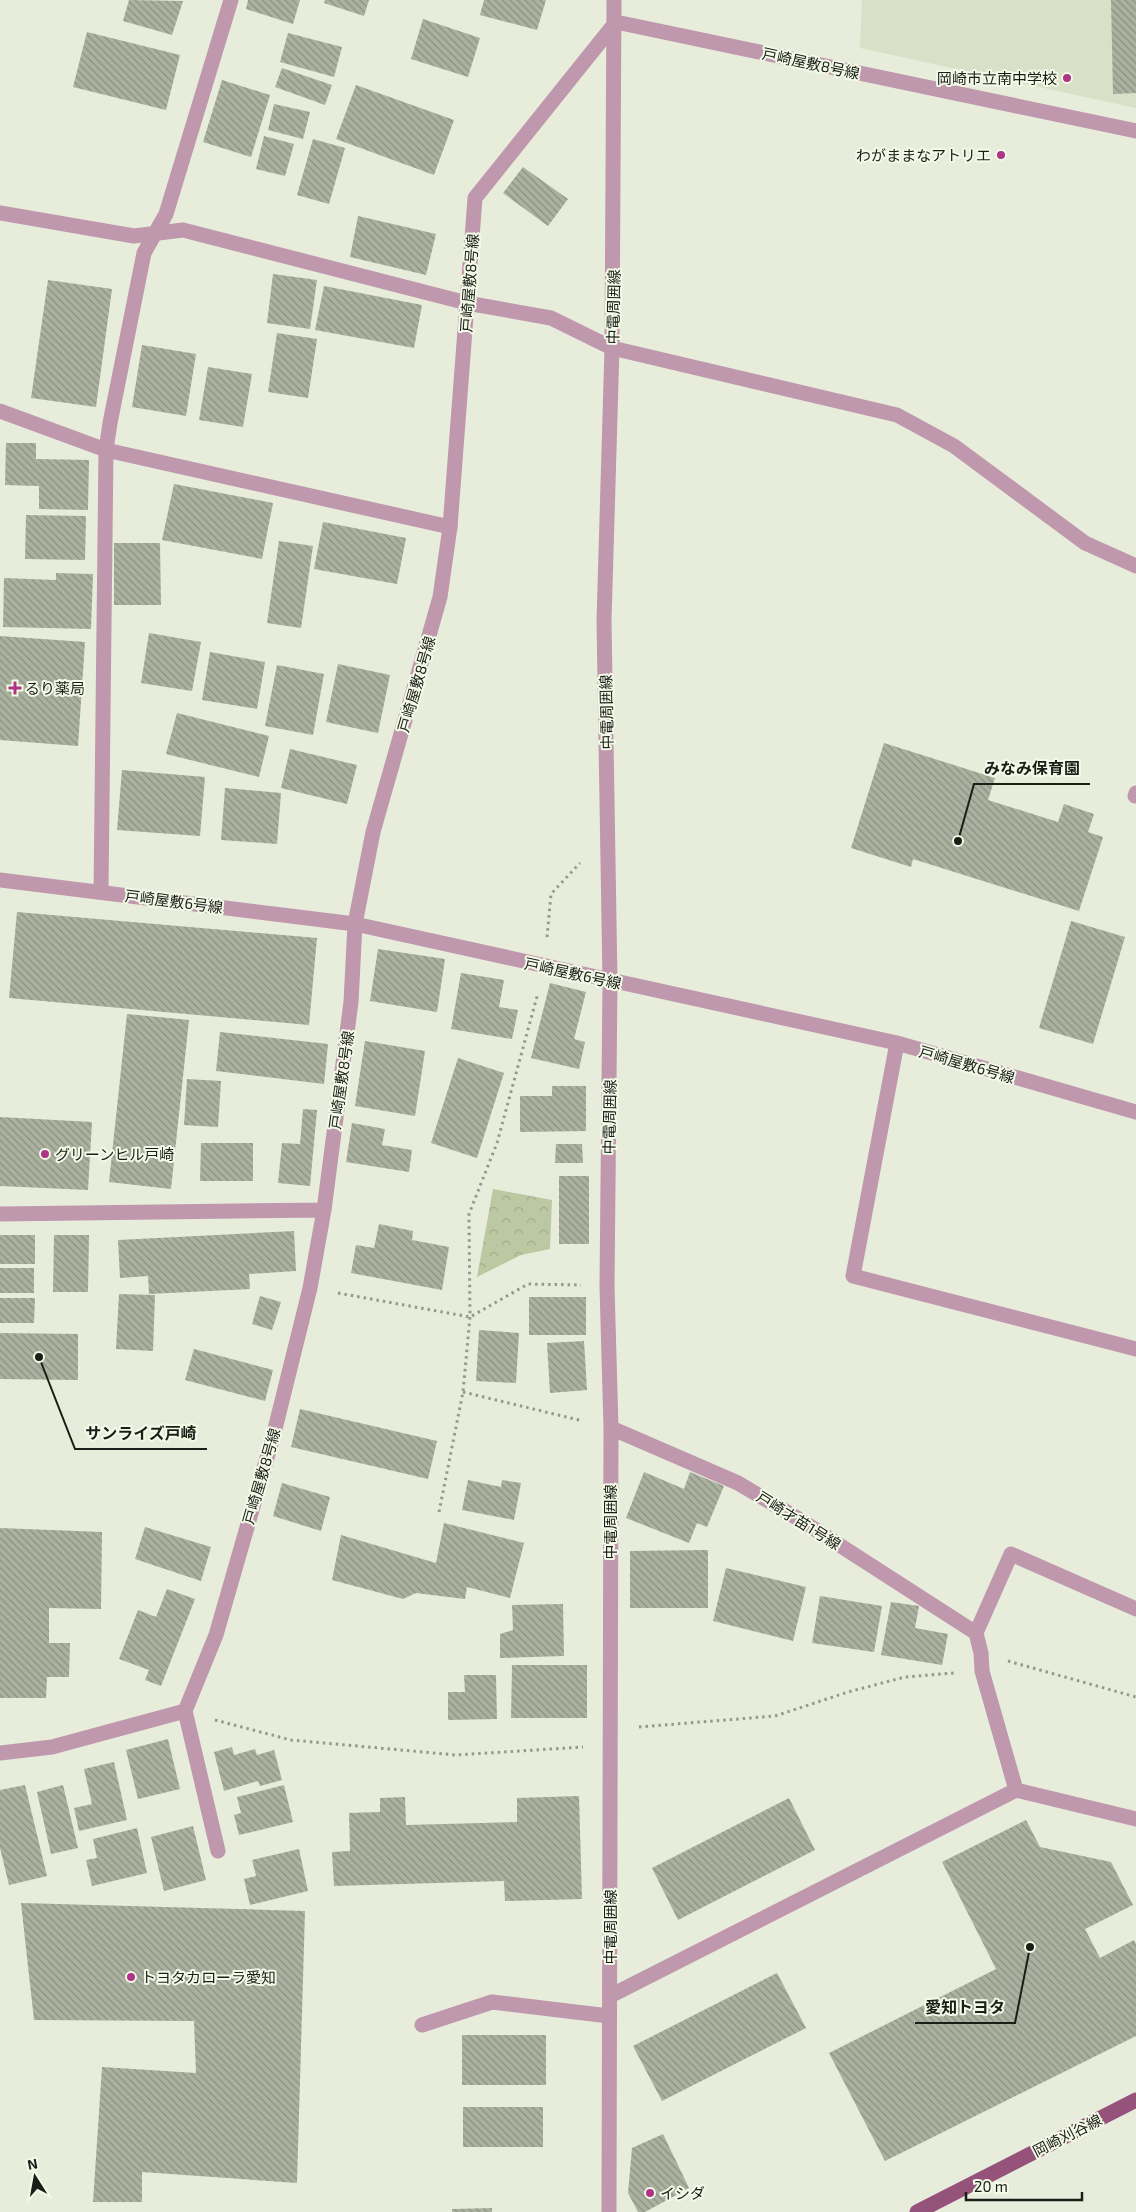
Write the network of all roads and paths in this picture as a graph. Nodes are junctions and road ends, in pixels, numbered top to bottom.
1 (232, 0) edge
2 (614, 0) edge
3 (616, 22) junction
4 (1136, 131) edge
5 (0, 213) edge
6 (154, 234) junction
7 (467, 303) junction
8 (612, 348) junction
9 (0, 411) edge
10 (106, 450) junction
11 (450, 527) junction
12 (1136, 566) edge
13 (608, 834) junction
14 (0, 880) edge
15 (101, 892) junction
16 (355, 924) junction
17 (545, 967) junction
18 (610, 981) junction
19 (896, 1044) junction
20 (1136, 1112) edge
21 (324, 1210) junction
22 (0, 1214) edge
23 (607, 1286) junction
24 (310, 1288) junction
25 (470, 1317) junction
26 (1136, 1349) edge
27 (463, 1392) junction
28 (611, 1428) junction
29 (439, 1512) dead end
30 (1136, 1609) edge
31 (976, 1633) junction
32 (981, 1653) junction
33 (982, 1671) junction
34 (1136, 1697) edge
35 (184, 1711) junction
36 (609, 1730) junction
37 (611, 1745) junction
38 (0, 1753) edge
39 (1016, 1790) junction
40 (1136, 1819) edge
41 (218, 1851) dead end
42 (610, 1996) junction
43 (609, 2016) junction
44 (422, 2025) dead end
45 (1136, 2100) edge
46 (609, 2212) edge
47 (917, 2212) edge

1 - 6 street
2 - 3 street, 中電周囲線
3 - 4 street, 戸崎屋敷8号線
3 - 7 street, 戸崎屋敷8号線
3 - 8 street, 中電周囲線
5 - 6 street
6 - 7 street
6 - 10 street
7 - 8 street
7 - 11 street, 戸崎屋敷8号線
8 - 12 street
8 - 13 street, 中電周囲線
9 - 10 street
10 - 11 street
10 - 15 street
11 - 16 street, 戸崎屋敷8号線
13 - 17 path
13 - 18 street, 中電周囲線
14 - 15 street, 戸崎屋敷6号線
15 - 16 street, 戸崎屋敷6号線
16 - 17 street, 戸崎屋敷6号線
16 - 21 street, 戸崎屋敷8号線
17 - 18 street, 戸崎屋敷6号線
17 - 25 path
18 - 19 street, 戸崎屋敷6号線
18 - 23 street, 中電周囲線
19 - 20 street, 戸崎屋敷6号線
19 - 26 street
21 - 22 street
21 - 24 street, 戸崎屋敷8号線
23 - 25 path
23 - 28 street, 中電周囲線
24 - 25 path
24 - 35 street, 戸崎屋敷8号線
25 - 27 path
27 - 28 path
27 - 29 path
28 - 31 street, 戸崎才苗1号線
28 - 36 street, 中電周囲線
30 - 31 street
31 - 32 street
32 - 33 street
32 - 34 path
33 - 36 path
33 - 39 street
35 - 37 path
35 - 38 street
35 - 41 street
36 - 37 street, 中電周囲線
37 - 42 street, 中電周囲線
39 - 40 street
39 - 42 street
42 - 43 street, 中電周囲線
43 - 44 street
43 - 46 street, 中電周囲線
45 - 47 main road, 岡崎刈谷線

